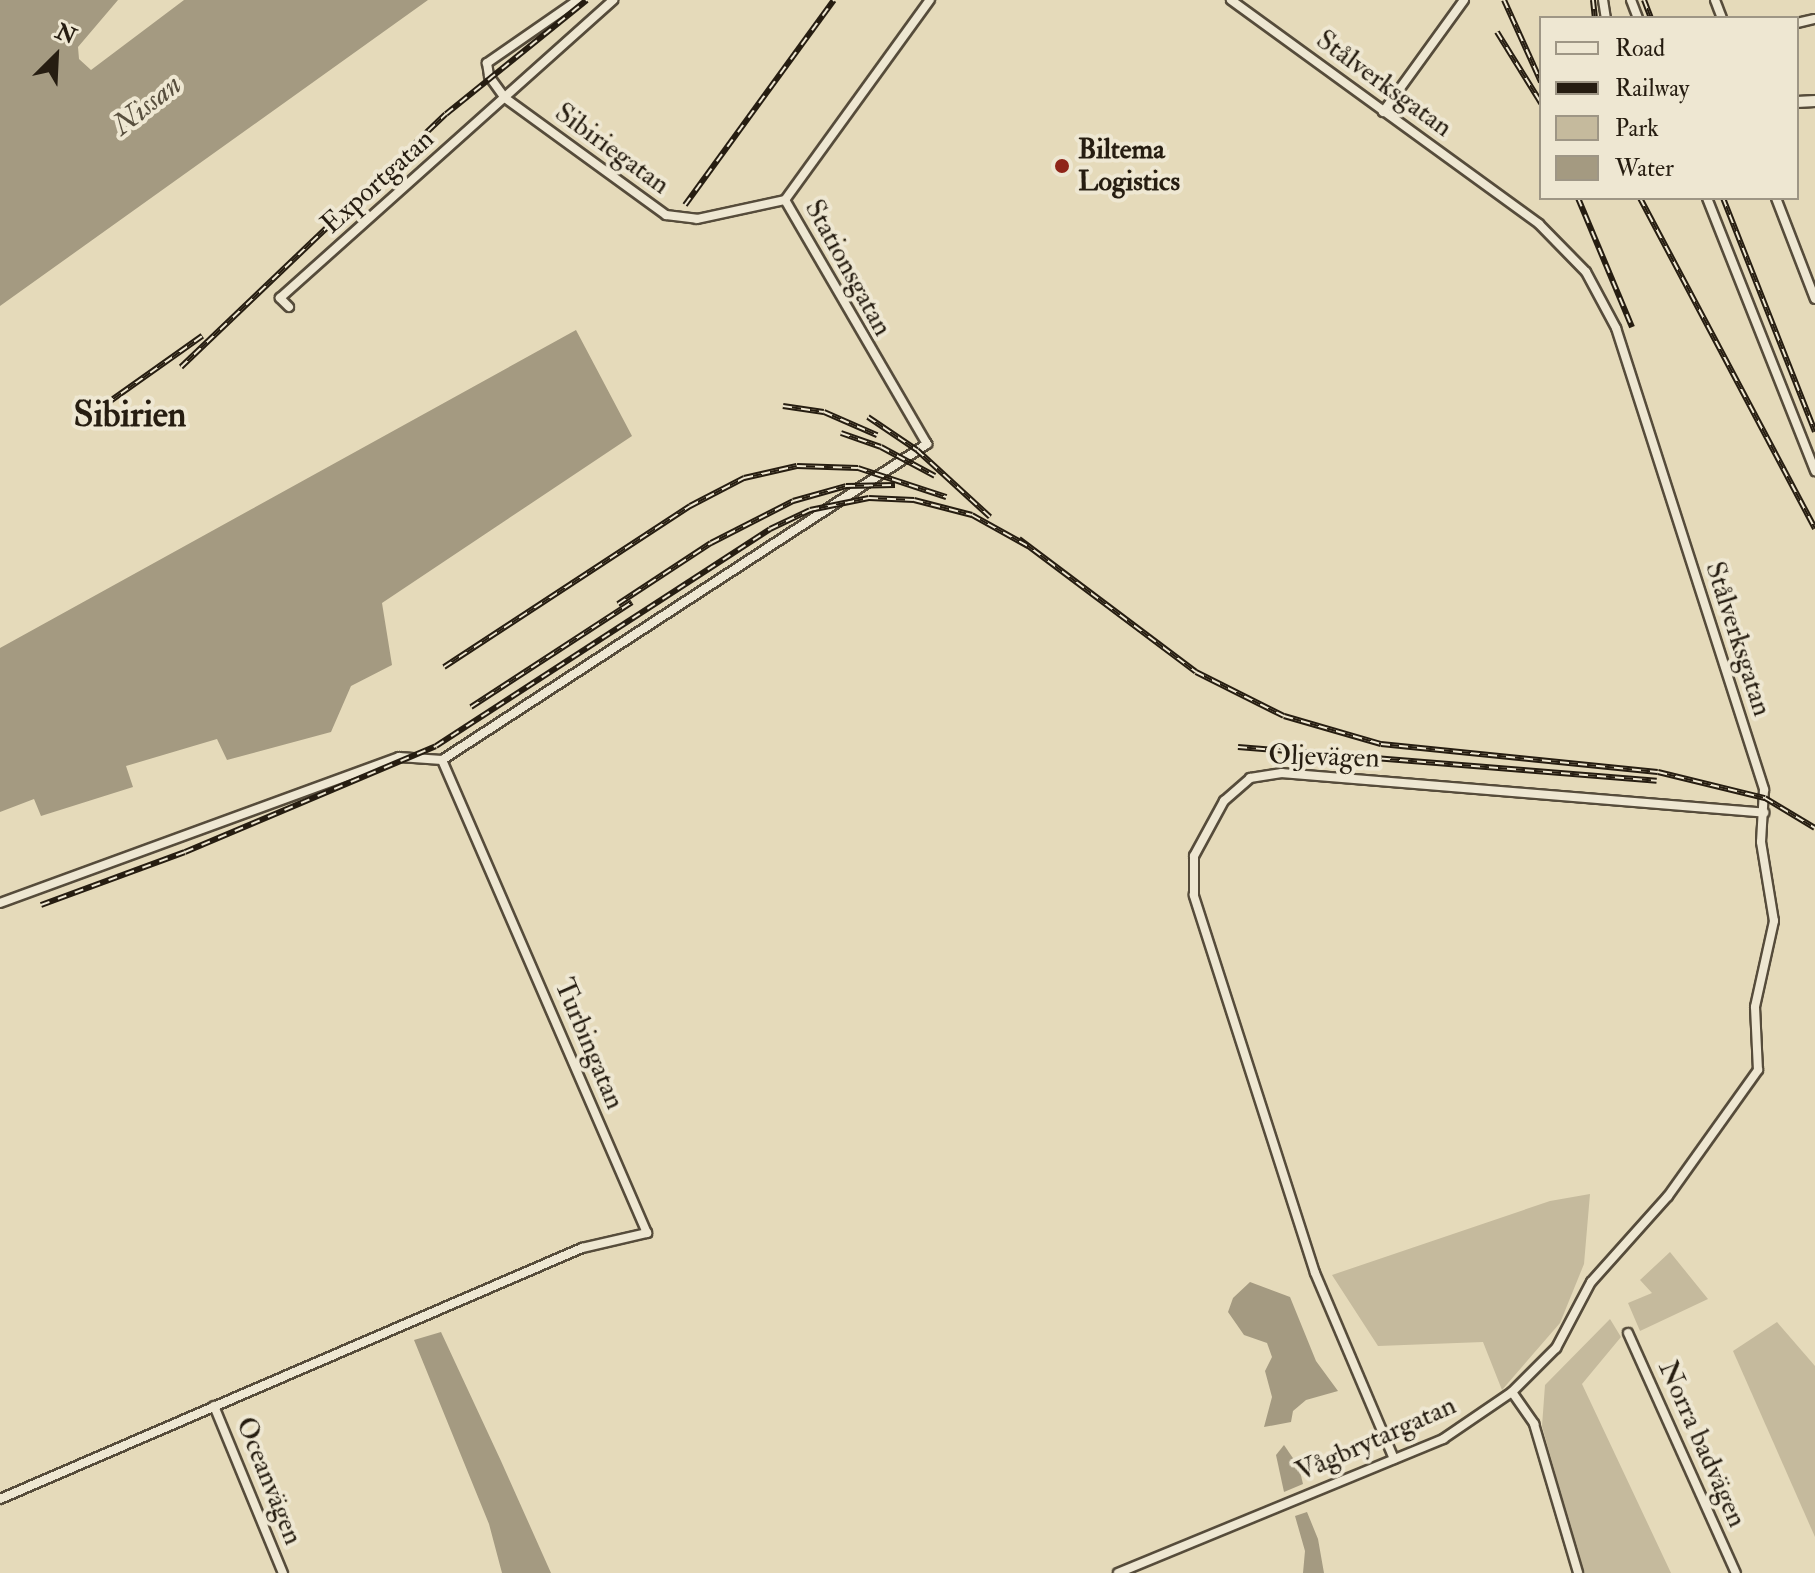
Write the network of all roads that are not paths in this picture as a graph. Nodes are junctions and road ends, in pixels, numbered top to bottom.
1 (578, 0) edge
2 (613, 0) edge
3 (930, 0) edge
4 (1231, 0) edge
5 (1464, 0) edge
6 (505, 98) junction
7 (1383, 112) junction
8 (785, 200) junction
9 (1708, 200) edge
10 (1777, 200) edge
11 (280, 298) junction
12 (1815, 299) edge
13 (270, 305) dead end
14 (289, 307) dead end
15 (1815, 471) edge
16 (442, 760) junction
17 (1764, 813) junction
18 (0, 903) edge
19 (1628, 1333) dead end
20 (1512, 1392) junction
21 (214, 1406) junction
22 (1394, 1459) junction
23 (0, 1499) edge
24 (283, 1573) edge
25 (1118, 1573) edge
26 (1578, 1573) edge
27 (1736, 1573) edge

1 - 6 street, Sibiriegatan
2 - 6 street, Exportgatan
3 - 8 street, Stationsgatan
4 - 7 street, Stålverksgatan
5 - 7 street
6 - 8 street, Sibiriegatan
6 - 11 street, Exportgatan
7 - 17 street, Stålverksgatan
8 - 16 street, Stationsgatan
9 - 15 street
10 - 12 street
11 - 13 street, Exportgatan
11 - 14 street
16 - 18 street
16 - 21 street, Turbingatan
17 - 20 street, Stålverksgatan
17 - 22 street, Oljevägen
19 - 27 street, Norra badvägen
20 - 22 street, Vågbrytargatan
20 - 26 street
21 - 23 street, Turbingatan
21 - 24 street, Oceanvägen
22 - 25 street, Vågbrytargatan

